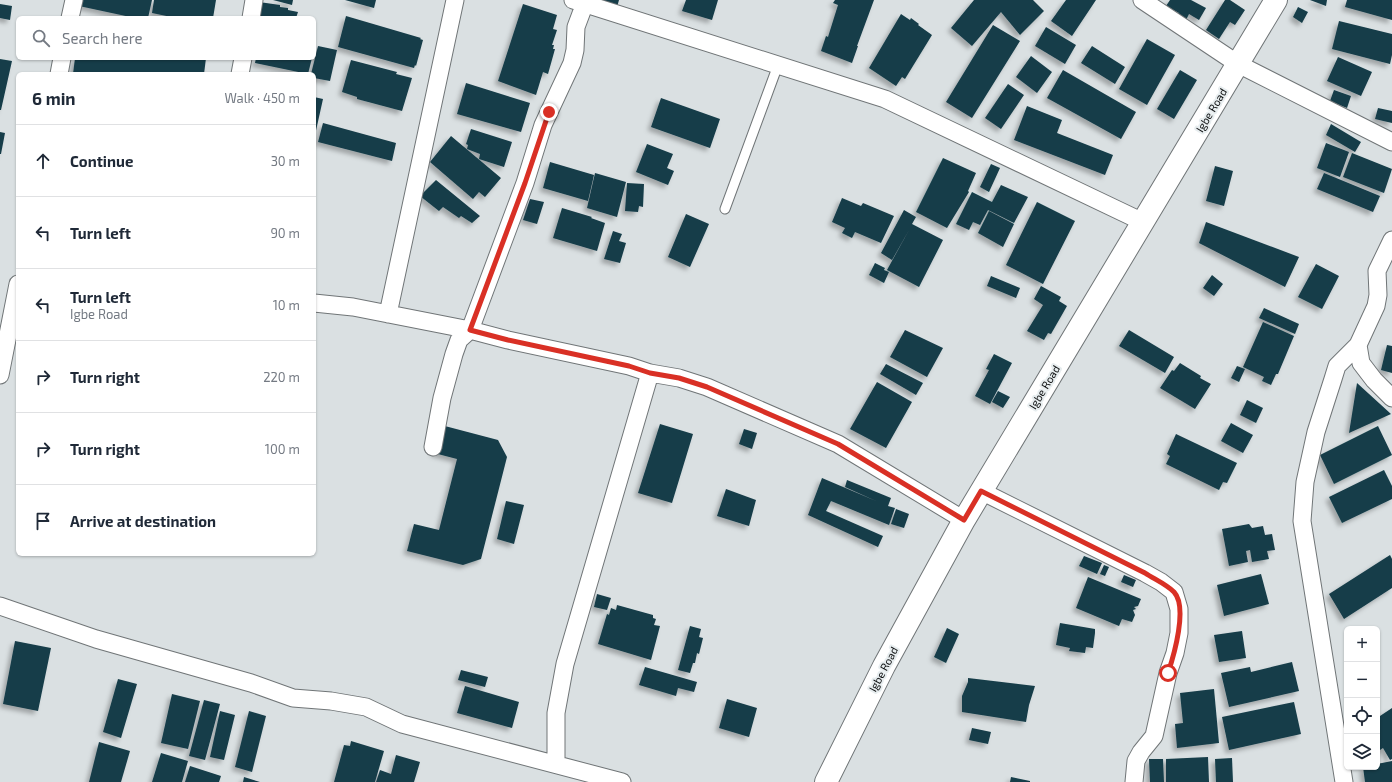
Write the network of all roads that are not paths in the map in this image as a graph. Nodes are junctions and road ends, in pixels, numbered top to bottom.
1 (74, 0) edge
2 (254, 0) edge
3 (455, 0) edge
4 (1142, 0) edge
5 (1276, 0) edge
6 (579, 2) edge
7 (70, 16) edge
8 (251, 16) edge
9 (62, 60) edge
10 (243, 60) edge
11 (1238, 64) junction
12 (778, 65) junction
13 (59, 72) edge
14 (240, 72) edge
15 (1392, 142) edge
16 (725, 209) dead end
17 (1143, 222) junction
18 (1392, 240) edge
19 (16, 294) edge
20 (316, 303) edge
21 (388, 314) junction
22 (470, 330) junction
23 (1358, 345) junction
24 (650, 373) junction
25 (0, 375) edge
26 (1392, 398) edge
27 (433, 447) dead end
28 (981, 491) junction
29 (964, 520) junction
30 (0, 606) edge
31 (556, 764) junction
32 (622, 782) edge
33 (826, 782) edge
34 (1134, 782) edge
35 (1344, 782) edge

1 - 7 street
2 - 8 street
3 - 21 street
4 - 11 street
5 - 11 street, Igbe Road
6 - 12 street
6 - 22 street
9 - 13 street
10 - 14 street
11 - 15 street
11 - 17 street, Igbe Road
12 - 16 lane
12 - 17 street
17 - 28 street, Igbe Road
18 - 23 street
19 - 25 street
20 - 21 street
21 - 22 street
22 - 24 street
22 - 27 street
23 - 26 street
23 - 35 street
24 - 29 street
24 - 31 street
28 - 29 street, Igbe Road
28 - 34 street
29 - 33 street, Igbe Road
30 - 31 street
31 - 32 street

